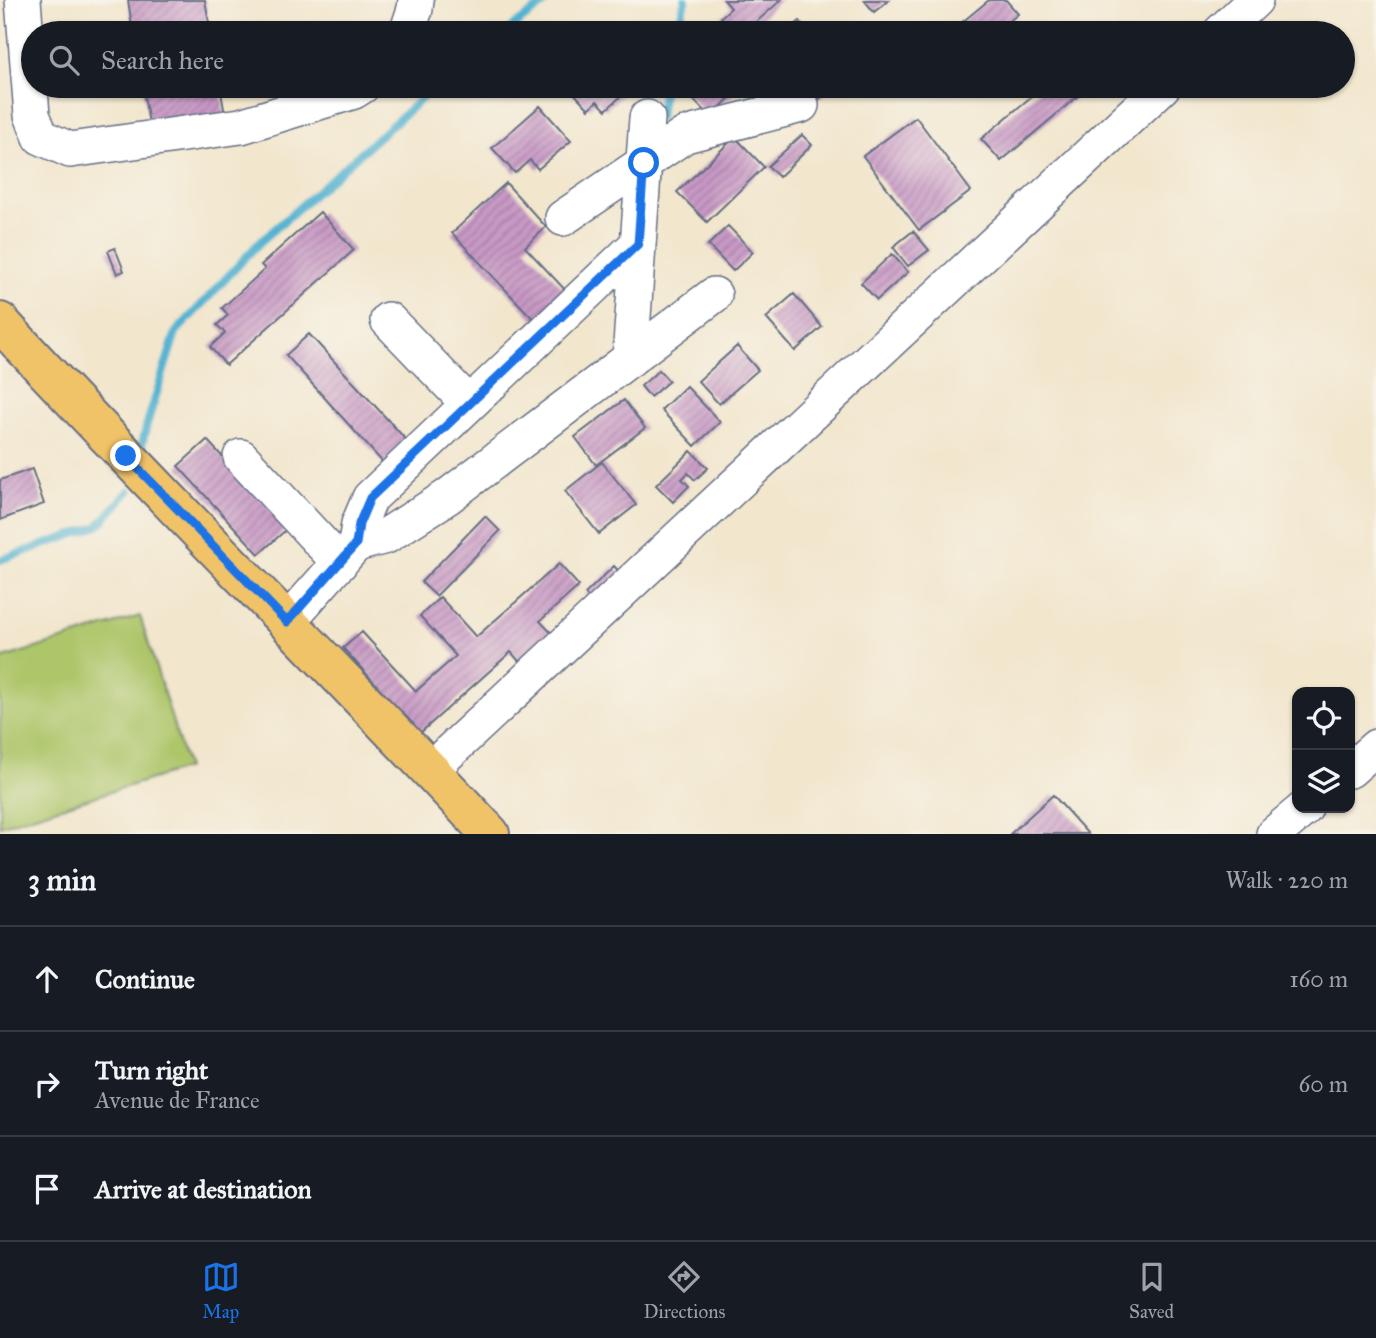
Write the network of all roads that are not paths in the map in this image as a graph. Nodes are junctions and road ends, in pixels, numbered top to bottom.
1 (23, 0) edge
2 (416, 0) edge
3 (1255, 0) edge
4 (25, 21) edge
5 (411, 21) edge
6 (1233, 21) edge
7 (31, 98) edge
8 (331, 98) edge
9 (796, 98) edge
10 (1150, 98) edge
11 (647, 118) dead end
12 (644, 163) junction
13 (564, 218) dead end
14 (638, 244) junction
15 (714, 295) dead end
16 (388, 320) dead end
17 (0, 322) edge
18 (630, 359) junction
19 (469, 404) junction
20 (241, 457) dead end
21 (348, 554) junction
22 (287, 622) junction
23 (1376, 747) edge
24 (1355, 765) edge
25 (430, 770) junction
26 (1299, 813) edge
27 (490, 834) edge
28 (1274, 834) edge

1 - 4 street
2 - 5 street
3 - 6 street
7 - 8 street
9 - 12 street
10 - 25 street
11 - 12 street
12 - 13 street
12 - 14 street
14 - 18 street
14 - 19 street
15 - 18 street
16 - 19 street
17 - 22 main road
18 - 21 street
19 - 21 street
20 - 21 street
21 - 22 street
22 - 25 main road
23 - 24 street
25 - 27 main road
26 - 28 street

